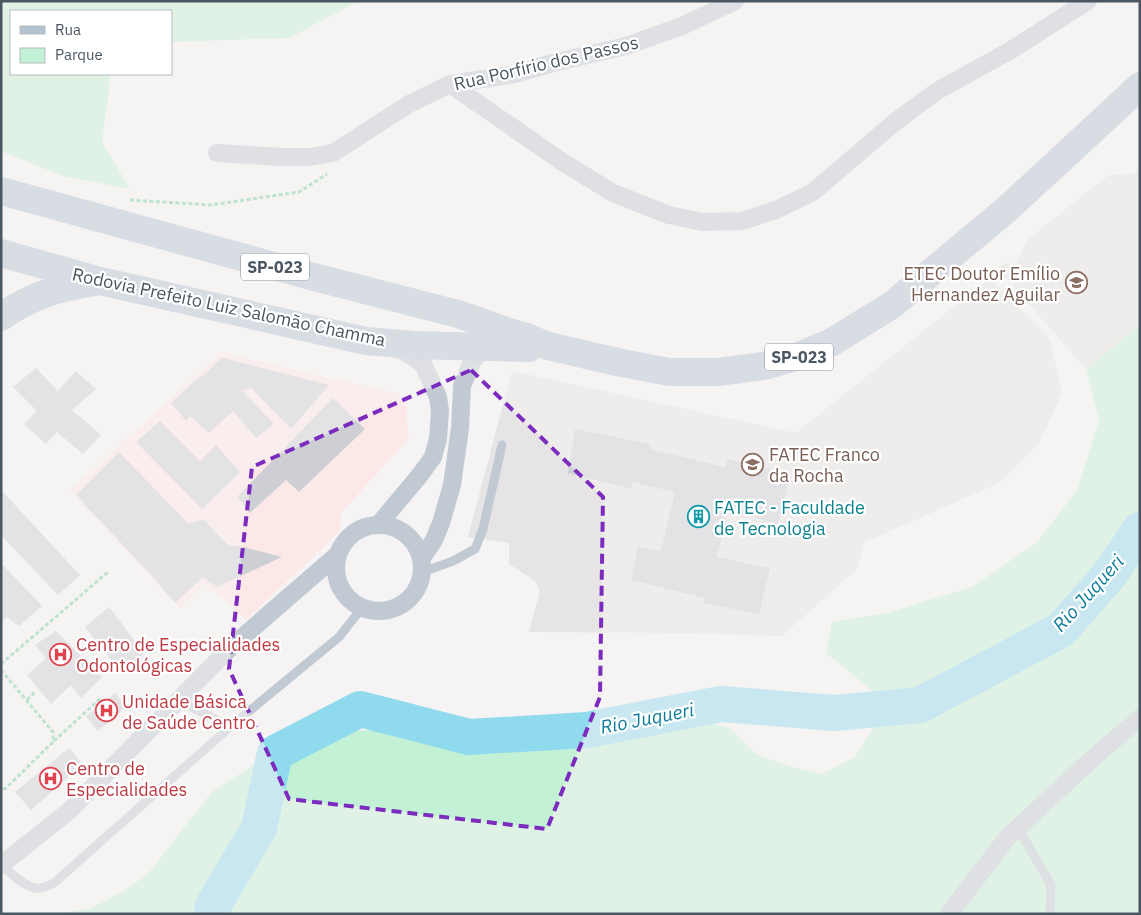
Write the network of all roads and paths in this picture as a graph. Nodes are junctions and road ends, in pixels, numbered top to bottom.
1 (735, 1) edge
2 (1088, 1) edge
3 (450, 84) junction
4 (1140, 86) edge
5 (1140, 107) edge
6 (218, 153) dead end
7 (333, 153) junction
8 (1, 191) edge
9 (133, 200) dead end
10 (1006, 210) junction
11 (1, 253) edge
12 (100, 281) junction
13 (1, 317) edge
14 (380, 342) junction
15 (484, 346) junction
16 (548, 346) junction
17 (502, 445) dead end
18 (379, 524) junction
19 (337, 554) junction
20 (422, 565) junction
21 (108, 572) dead end
22 (362, 608) junction
23 (1, 664) edge
24 (1, 670) edge
25 (35, 692) dead end
26 (102, 697) dead end
27 (27, 700) junction
28 (178, 700) junction
29 (1140, 718) edge
30 (230, 727) junction
31 (53, 742) junction
32 (1, 788) edge
33 (1018, 828) junction
34 (1, 865) edge
35 (948, 914) edge
36 (1050, 914) edge

1 - 3 street, Rua Porfírio dos Passos
2 - 3 street
3 - 7 street, Rua Porfírio dos Passos
4 - 10 main road, Rodovia Prefeito Luiz Salomão Chamma / SP-023
5 - 10 main road, Rodovia Prefeito Luiz Salomão Chamma / SP-023
6 - 7 street, Rua Porfírio dos Passos
7 - 9 path
8 - 16 main road, Rodovia Prefeito Luiz Salomão Chamma / SP-023
10 - 16 main road, Rodovia Prefeito Luiz Salomão Chamma / SP-023
11 - 12 main road, Rodovia Prefeito Luiz Salomão Chamma / SP-023
12 - 13 main road
12 - 14 main road, Rodovia Prefeito Luiz Salomão Chamma / SP-023
14 - 15 main road, Rodovia Prefeito Luiz Salomão Chamma / SP-023
14 - 18 street
15 - 16 main road, Rodovia Prefeito Luiz Salomão Chamma / SP-023
15 - 20 street
17 - 20 lane
18 - 19 street
18 - 20 street
19 - 22 street
19 - 28 street
20 - 22 street
21 - 23 path
22 - 30 lane
24 - 27 path
25 - 27 path
26 - 31 path
27 - 31 path
28 - 30 lane
28 - 34 street
29 - 33 street
30 - 34 lane
31 - 32 path
33 - 35 street
33 - 36 lane

